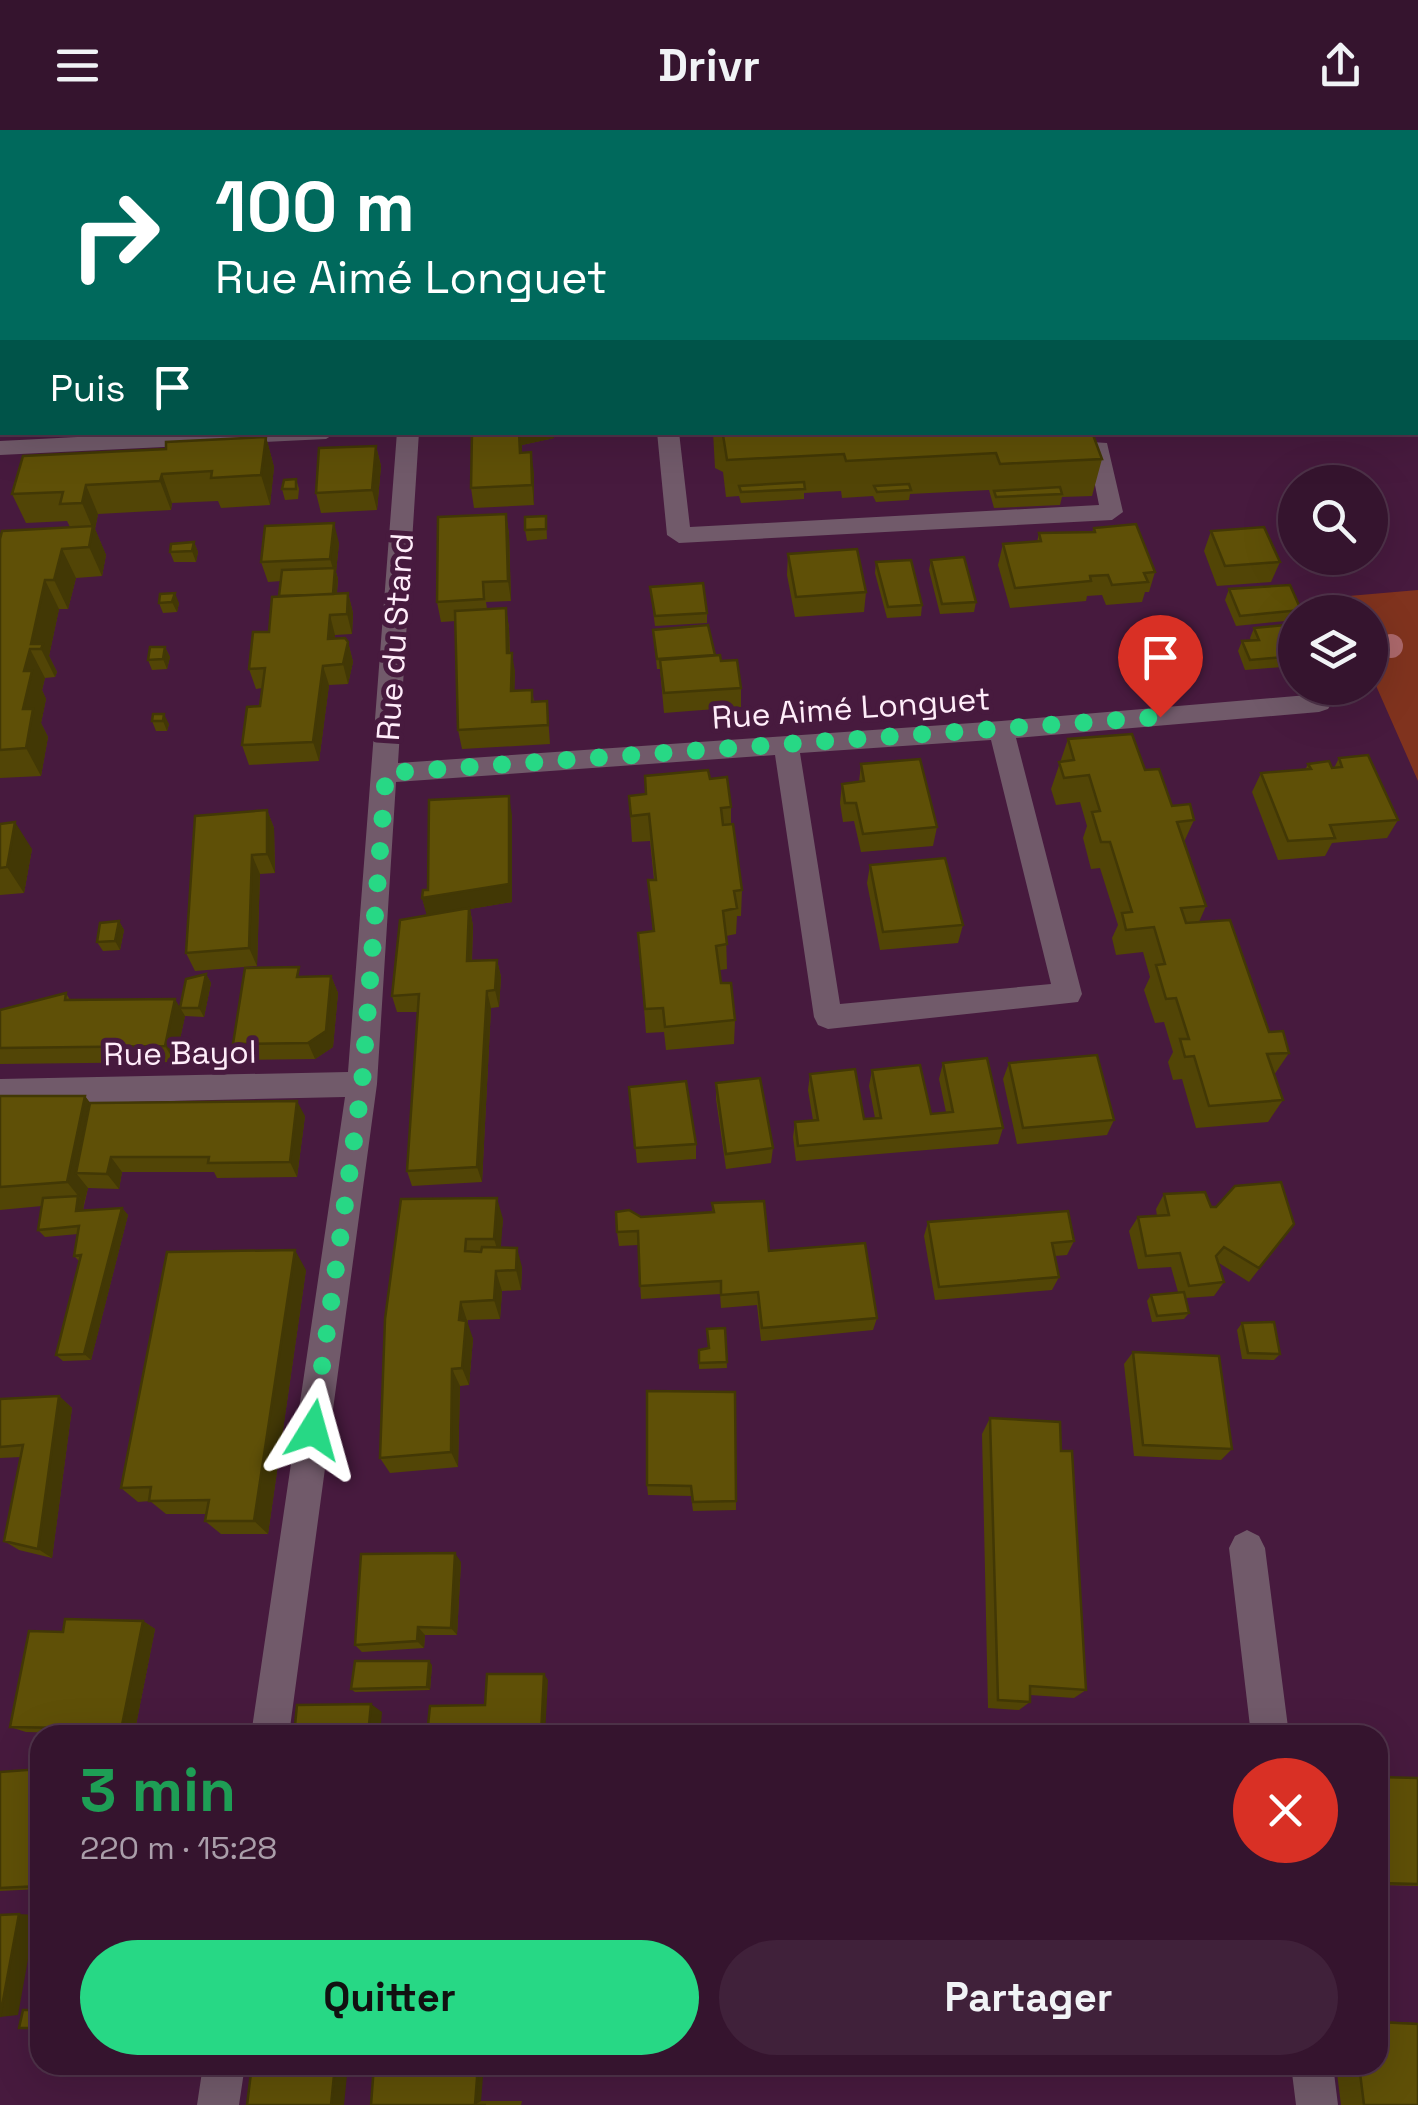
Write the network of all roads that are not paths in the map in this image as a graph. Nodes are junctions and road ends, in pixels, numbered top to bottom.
1 (244, 435) edge
2 (408, 435) edge
3 (668, 435) edge
4 (0, 444) edge
5 (1040, 447) edge
6 (1308, 705) edge
7 (1001, 730) junction
8 (786, 745) junction
9 (386, 773) junction
10 (362, 1084) junction
11 (0, 1092) edge
12 (1246, 1548) dead end
13 (271, 1725) edge
14 (1269, 1725) edge
15 (222, 2075) edge
16 (1313, 2075) edge
17 (218, 2105) edge
18 (1317, 2105) edge

1 - 4 street
2 - 9 street, Rue du Stand
3 - 5 street
6 - 7 street, Rue Aimé Longuet
7 - 8 street, Rue Aimé Longuet
7 - 8 street
8 - 9 street, Rue Aimé Longuet
9 - 10 street, Rue du Stand
10 - 11 street, Rue Bayol
10 - 13 street, Rue du Stand
12 - 14 street
15 - 17 street
16 - 18 street

